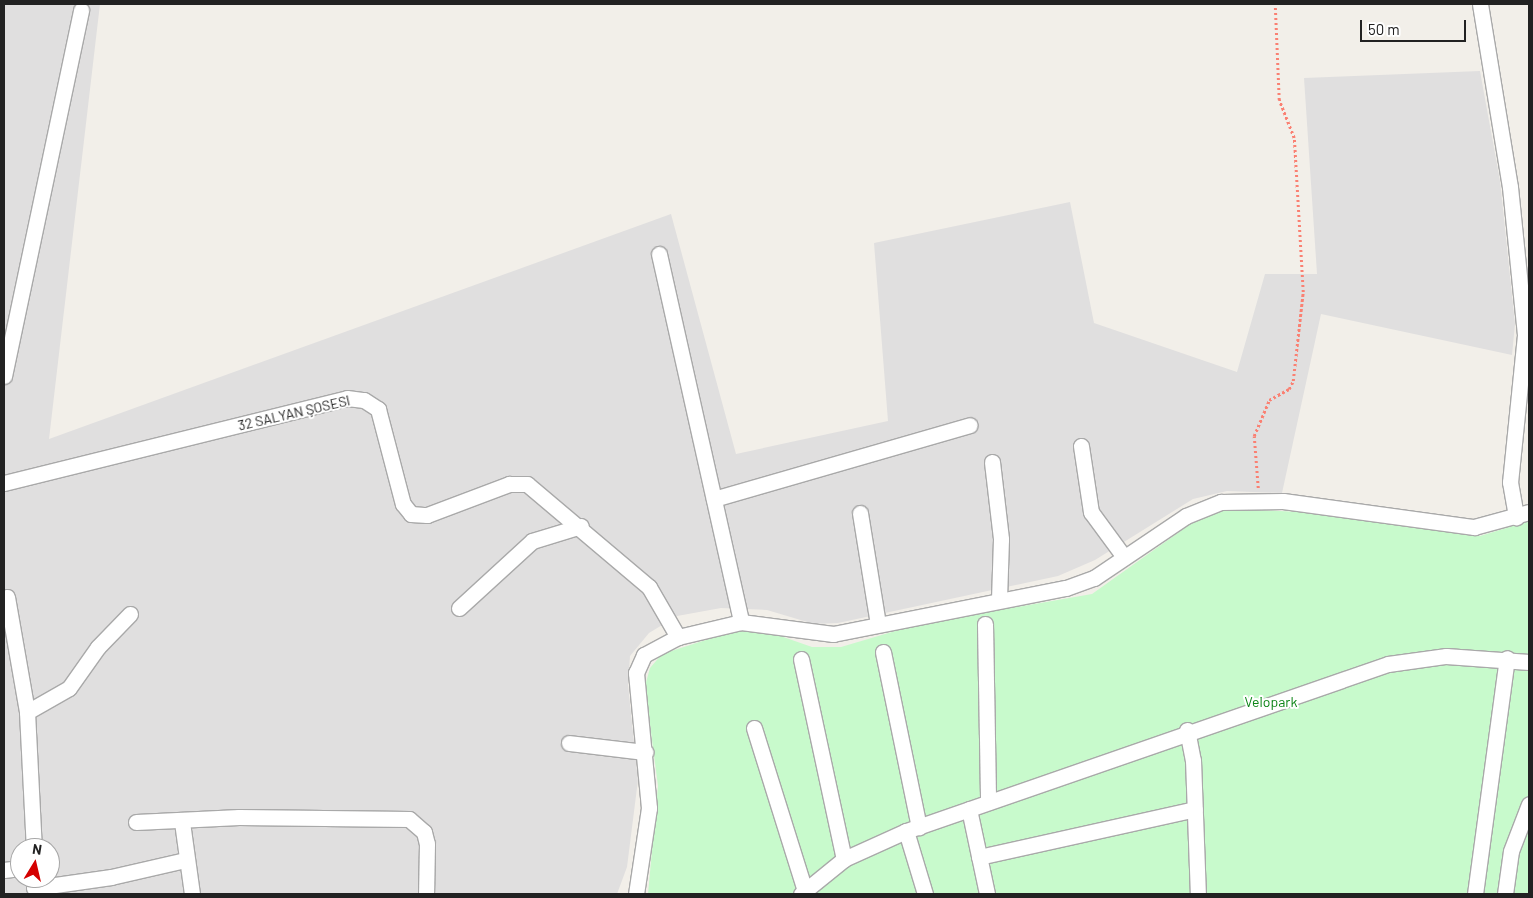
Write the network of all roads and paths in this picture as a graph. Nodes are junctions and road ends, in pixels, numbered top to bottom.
1 (1275, 4) edge
2 (1480, 4) edge
3 (80, 10) dead end
4 (659, 254) dead end
5 (4, 376) edge
6 (970, 426) dead end
7 (1081, 446) dead end
8 (992, 462) dead end
9 (4, 483) edge
10 (714, 499) junction
11 (1260, 500) junction
12 (860, 513) dead end
13 (1523, 514) edge
14 (581, 526) junction
15 (1124, 557) junction
16 (7, 597) dead end
17 (999, 599) junction
18 (459, 608) dead end
19 (130, 614) dead end
20 (741, 622) junction
21 (878, 624) junction
22 (985, 624) dead end
23 (678, 637) junction
24 (883, 652) dead end
25 (1507, 658) junction
26 (801, 659) dead end
27 (1529, 662) edge
28 (27, 712) junction
29 (754, 728) dead end
30 (1187, 730) junction
31 (569, 743) dead end
32 (645, 752) junction
33 (988, 802) junction
34 (1529, 804) edge
35 (969, 809) junction
36 (1195, 810) junction
37 (136, 822) dead end
38 (182, 822) junction
39 (912, 829) junction
40 (33, 838) edge
41 (979, 857) junction
42 (844, 859) junction
43 (185, 860) junction
44 (60, 884) edge
45 (803, 892) edge
46 (192, 894) edge
47 (426, 894) edge
48 (636, 894) edge
49 (925, 894) edge
50 (987, 894) edge
51 (1198, 894) edge
52 (1475, 894) edge
53 (1505, 894) edge

1 - 11 path
2 - 13 street
3 - 5 street
4 - 10 street
6 - 10 street
7 - 15 street
8 - 17 street
9 - 14 street, 32 SALYAN ŞOSESI
10 - 20 street
11 - 13 street
11 - 15 street
12 - 21 street
14 - 18 street
14 - 23 street, 32 SALYAN ŞOSESI
15 - 17 street
16 - 28 street
17 - 21 street
19 - 28 street
20 - 21 street
20 - 23 street
22 - 33 street
23 - 32 street
24 - 39 street
25 - 27 street
25 - 30 street
25 - 52 street
26 - 42 street
28 - 40 street
29 - 45 street
30 - 33 street
30 - 36 street
31 - 32 street
32 - 48 street
33 - 35 street
34 - 53 street
35 - 39 street
35 - 41 street
36 - 41 street
36 - 51 street
37 - 38 street
38 - 43 street
38 - 47 street
39 - 42 street
39 - 49 street
41 - 50 street
42 - 45 street
43 - 44 street
43 - 46 street

